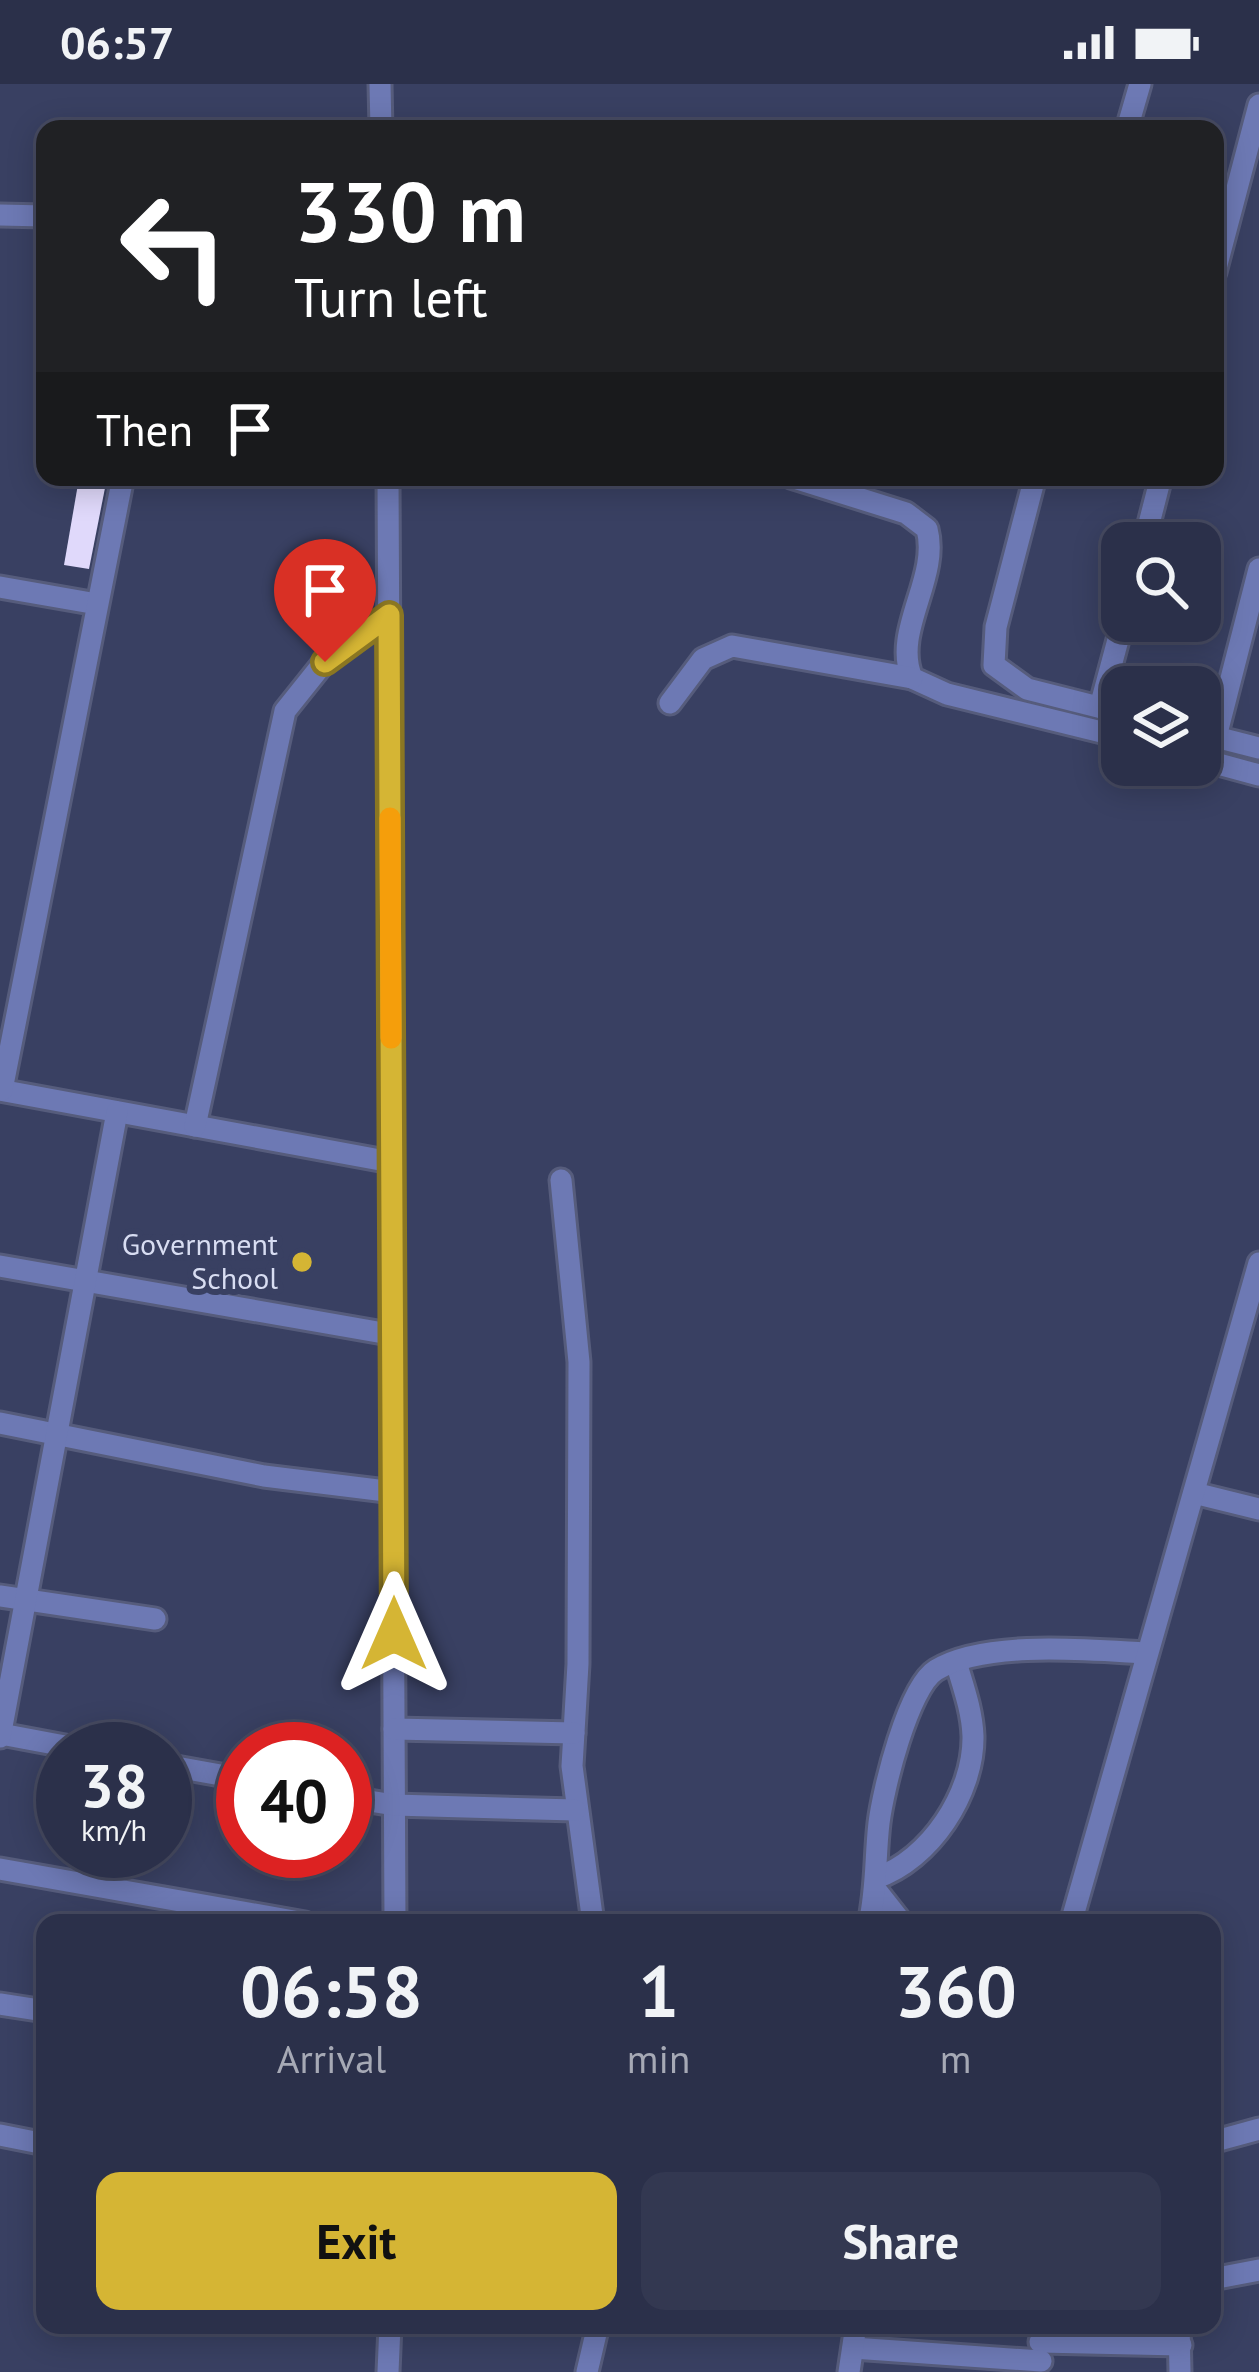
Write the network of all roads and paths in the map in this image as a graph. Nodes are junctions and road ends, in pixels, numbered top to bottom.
1 (380, 84) edge
2 (1140, 84) edge
3 (1259, 105) edge
4 (381, 120) edge
5 (1130, 120) edge
6 (0, 215) edge
7 (36, 216) edge
8 (1224, 238) edge
9 (121, 486) edge
10 (388, 486) edge
11 (820, 486) edge
12 (1033, 486) edge
13 (1159, 486) edge
14 (1149, 522) edge
15 (1259, 569) edge
16 (0, 587) edge
17 (97, 604) junction
18 (389, 615) junction
19 (912, 678) junction
20 (1221, 693) edge
21 (670, 703) dead end
22 (1101, 707) edge
23 (1101, 732) edge
24 (1221, 738) edge
25 (1259, 748) edge
26 (1221, 765) edge
27 (1259, 775) edge
28 (1, 1090) edge
29 (117, 1112) junction
30 (195, 1126) junction
31 (391, 1162) junction
32 (561, 1180) dead end
33 (1259, 1263) edge
34 (0, 1266) edge
35 (86, 1281) junction
36 (389, 1334) junction
37 (0, 1424) edge
38 (58, 1434) junction
39 (394, 1492) junction
40 (1194, 1493) junction
41 (1259, 1509) edge
42 (0, 1595) edge
43 (25, 1600) junction
44 (154, 1619) dead end
45 (1145, 1653) junction
46 (956, 1662) junction
47 (394, 1730) junction
48 (574, 1733) junction
49 (0, 1736) edge
50 (36, 1742) edge
51 (372, 1801) edge
52 (394, 1805) junction
53 (575, 1810) junction
54 (0, 1870) edge
55 (876, 1884) junction
56 (252, 1914) edge
57 (395, 1914) edge
58 (592, 1914) edge
59 (870, 1914) edge
60 (896, 1914) edge
61 (1073, 1914) edge
62 (0, 2004) edge
63 (36, 2010) edge
64 (1259, 2129) edge
65 (0, 2135) edge
66 (1221, 2140) edge
67 (36, 2142) edge
68 (1259, 2270) edge
69 (1221, 2277) edge
70 (390, 2334) edge
71 (596, 2334) edge
72 (1180, 2335) edge
73 (854, 2337) edge
74 (1040, 2350) edge
75 (388, 2372) edge
76 (587, 2372) edge
77 (849, 2372) edge
78 (1180, 2372) edge

1 - 4 street
2 - 5 street
3 - 8 street
6 - 7 street
9 - 17 street
10 - 18 street
11 - 19 street
12 - 22 street
13 - 14 street
15 - 20 street
16 - 17 street
17 - 28 street
18 - 30 street
18 - 31 street
19 - 21 street
19 - 23 street
24 - 25 street
26 - 27 street
28 - 29 street
29 - 30 street
29 - 35 street
30 - 31 street
31 - 36 street
32 - 48 street
33 - 40 street
34 - 35 street
35 - 36 street
35 - 38 street
36 - 39 street
37 - 38 street
38 - 39 street
38 - 43 street
39 - 47 street
40 - 41 street
40 - 45 street
42 - 43 street
43 - 44 street
43 - 49 street
45 - 46 street
45 - 61 street
46 - 55 street
46 - 55 street
47 - 48 street
47 - 52 street
48 - 53 street
49 - 50 street
51 - 52 street
52 - 53 street
52 - 57 street
53 - 58 street
54 - 56 street
55 - 59 street
55 - 60 street
62 - 63 street
64 - 66 street
65 - 67 street
68 - 69 street
70 - 75 street
71 - 76 street
72 - 74 street
72 - 78 street
73 - 74 street
73 - 77 street

